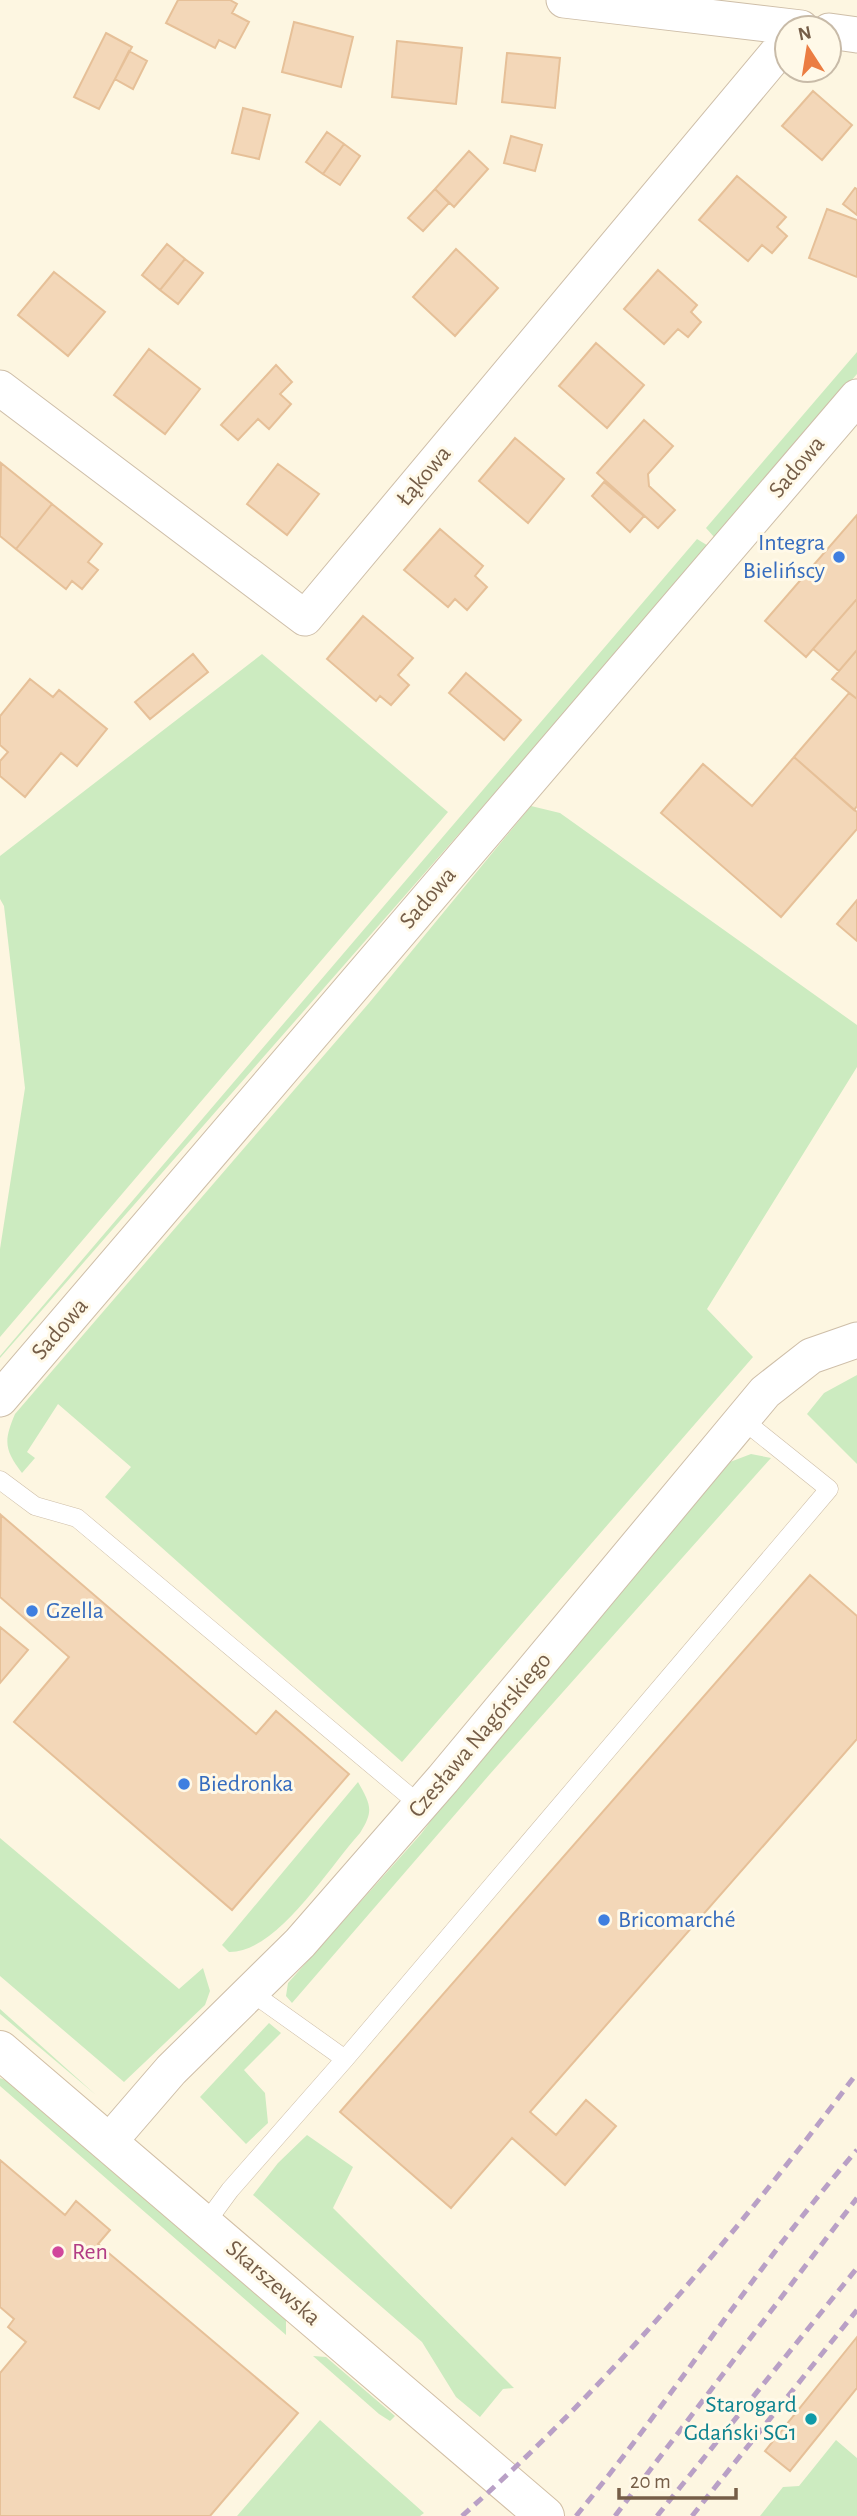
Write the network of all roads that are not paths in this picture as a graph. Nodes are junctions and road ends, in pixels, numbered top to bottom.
1 (564, 0) edge
2 (773, 25) edge
3 (773, 58) edge
4 (0, 388) edge
5 (857, 397) edge
6 (857, 1340) edge
7 (0, 1399) edge
8 (743, 1420) junction
9 (0, 1480) edge
10 (420, 1805) junction
11 (251, 1992) junction
12 (0, 2050) edge
13 (345, 2059) junction
14 (108, 2143) junction
15 (205, 2224) junction
16 (532, 2512) edge

1 - 2 street
3 - 4 street, Łąkowa
5 - 7 street, Sadowa
6 - 8 street, Czesława Nagórskiego
8 - 10 street, Czesława Nagórskiego
8 - 13 lane
9 - 10 lane
10 - 11 street, Czesława Nagórskiego
11 - 13 lane
11 - 14 street, Czesława Nagórskiego
12 - 14 main road, Skarszewska
13 - 15 lane
14 - 15 main road, Skarszewska
15 - 16 main road, Skarszewska

